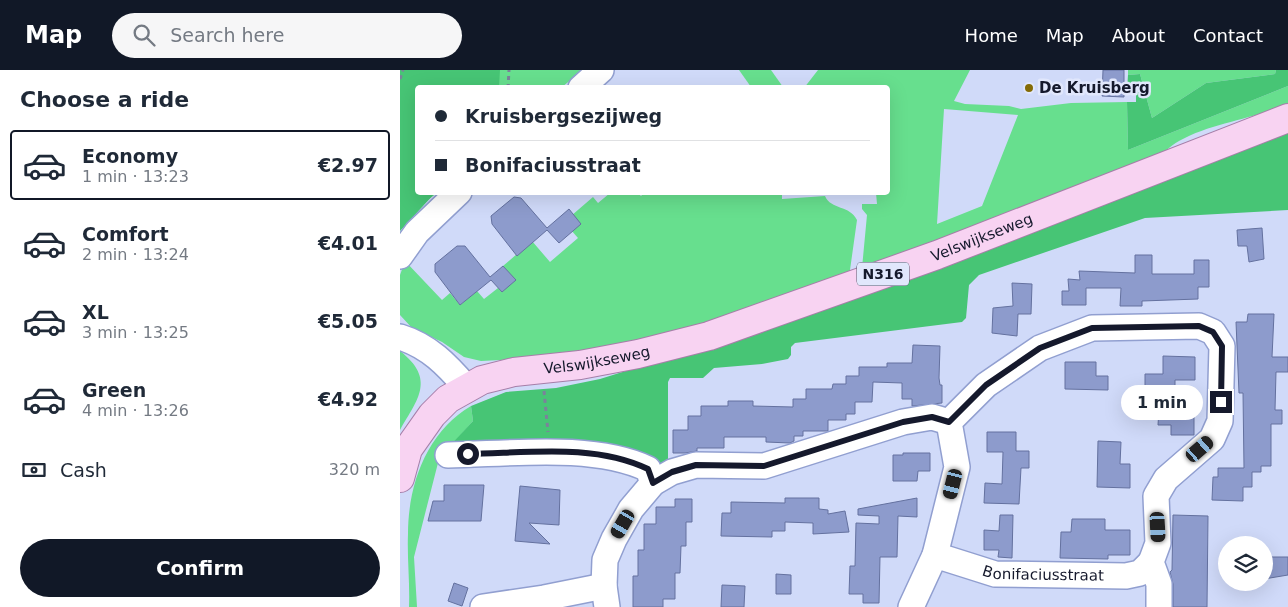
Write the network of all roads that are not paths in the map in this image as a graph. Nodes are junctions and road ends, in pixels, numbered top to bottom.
1 (602, 70) edge
2 (584, 85) edge
3 (1288, 118) edge
4 (456, 195) edge
5 (400, 256) edge
6 (400, 338) edge
7 (466, 387) junction
8 (949, 422) junction
9 (448, 455) dead end
10 (400, 478) edge
11 (653, 483) junction
12 (935, 555) junction
13 (1151, 562) junction
14 (605, 597) edge
15 (482, 607) edge
16 (911, 607) edge
17 (1159, 607) edge

1 - 2 street
3 - 7 main road, Velswijkseweg / N316
4 - 5 street
6 - 7 street
7 - 10 main road, N316
8 - 11 street
8 - 12 street
8 - 13 street
9 - 11 street
11 - 14 street
12 - 13 street, Bonifaciusstraat
12 - 16 street
13 - 17 street
14 - 15 street

